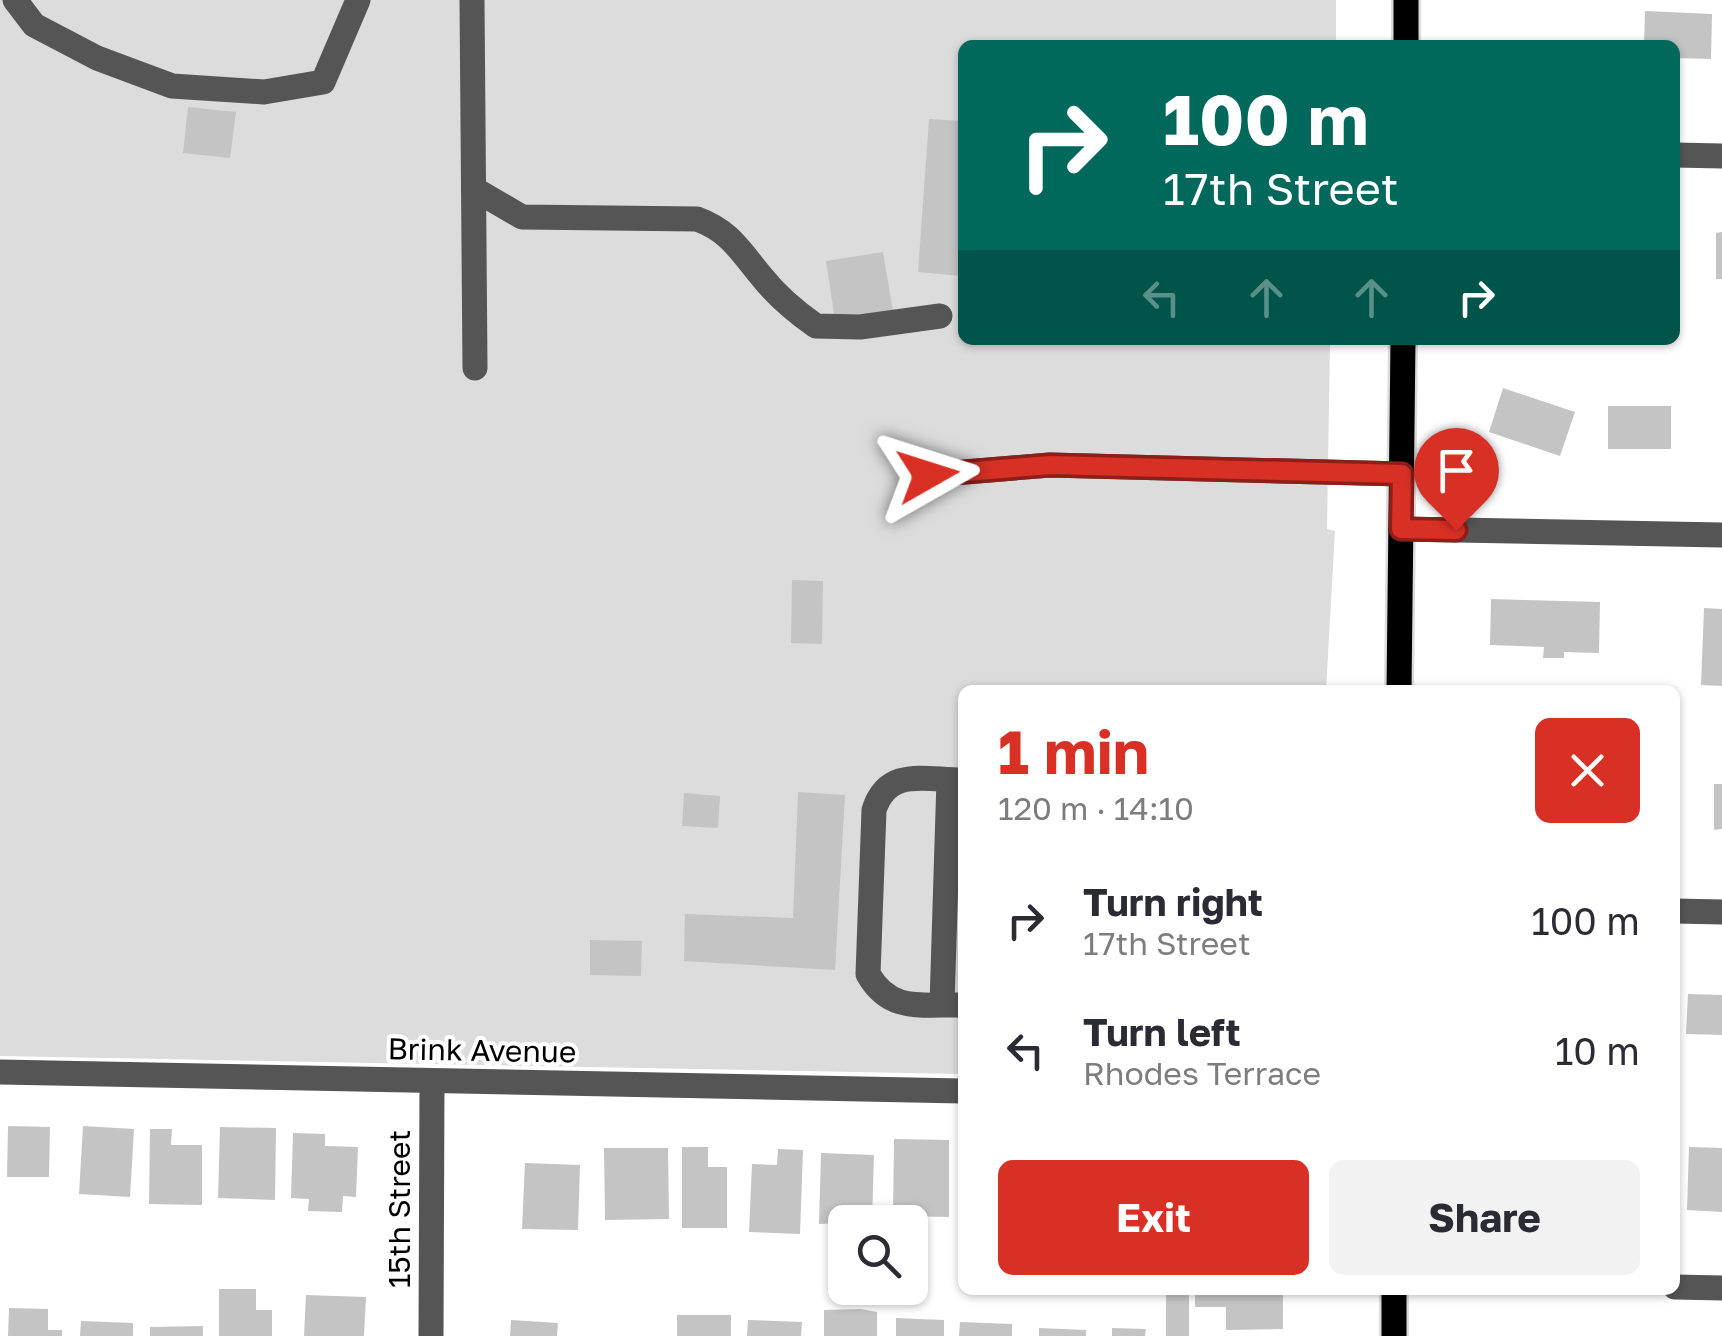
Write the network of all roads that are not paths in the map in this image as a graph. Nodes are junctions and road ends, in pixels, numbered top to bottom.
1 (15, 0) edge
2 (358, 0) edge
3 (472, 0) edge
4 (1406, 0) edge
5 (1406, 40) edge
6 (1680, 155) edge
7 (1722, 156) edge
8 (474, 189) junction
9 (940, 316) dead end
10 (1403, 345) edge
11 (475, 368) dead end
12 (1402, 474) junction
13 (928, 475) dead end
14 (1401, 529) junction
15 (1722, 535) edge
16 (1399, 685) edge
17 (956, 780) edge
18 (1680, 911) edge
19 (1722, 912) edge
20 (952, 1004) edge
21 (0, 1072) edge
22 (432, 1082) junction
23 (958, 1091) edge
24 (1680, 1287) edge
25 (1722, 1288) edge
26 (1394, 1295) edge
27 (431, 1336) edge
28 (1394, 1336) edge

1 - 2 street
3 - 8 street
4 - 5 main road
6 - 7 street
8 - 9 street
8 - 11 street
10 - 12 main road
12 - 13 street
12 - 14 main road
14 - 15 street
14 - 16 main road
17 - 20 street
17 - 20 street
18 - 19 street
21 - 22 street, Brink Avenue
22 - 23 street, Brink Avenue
22 - 27 street, 15th Street
24 - 25 street
26 - 28 main road

